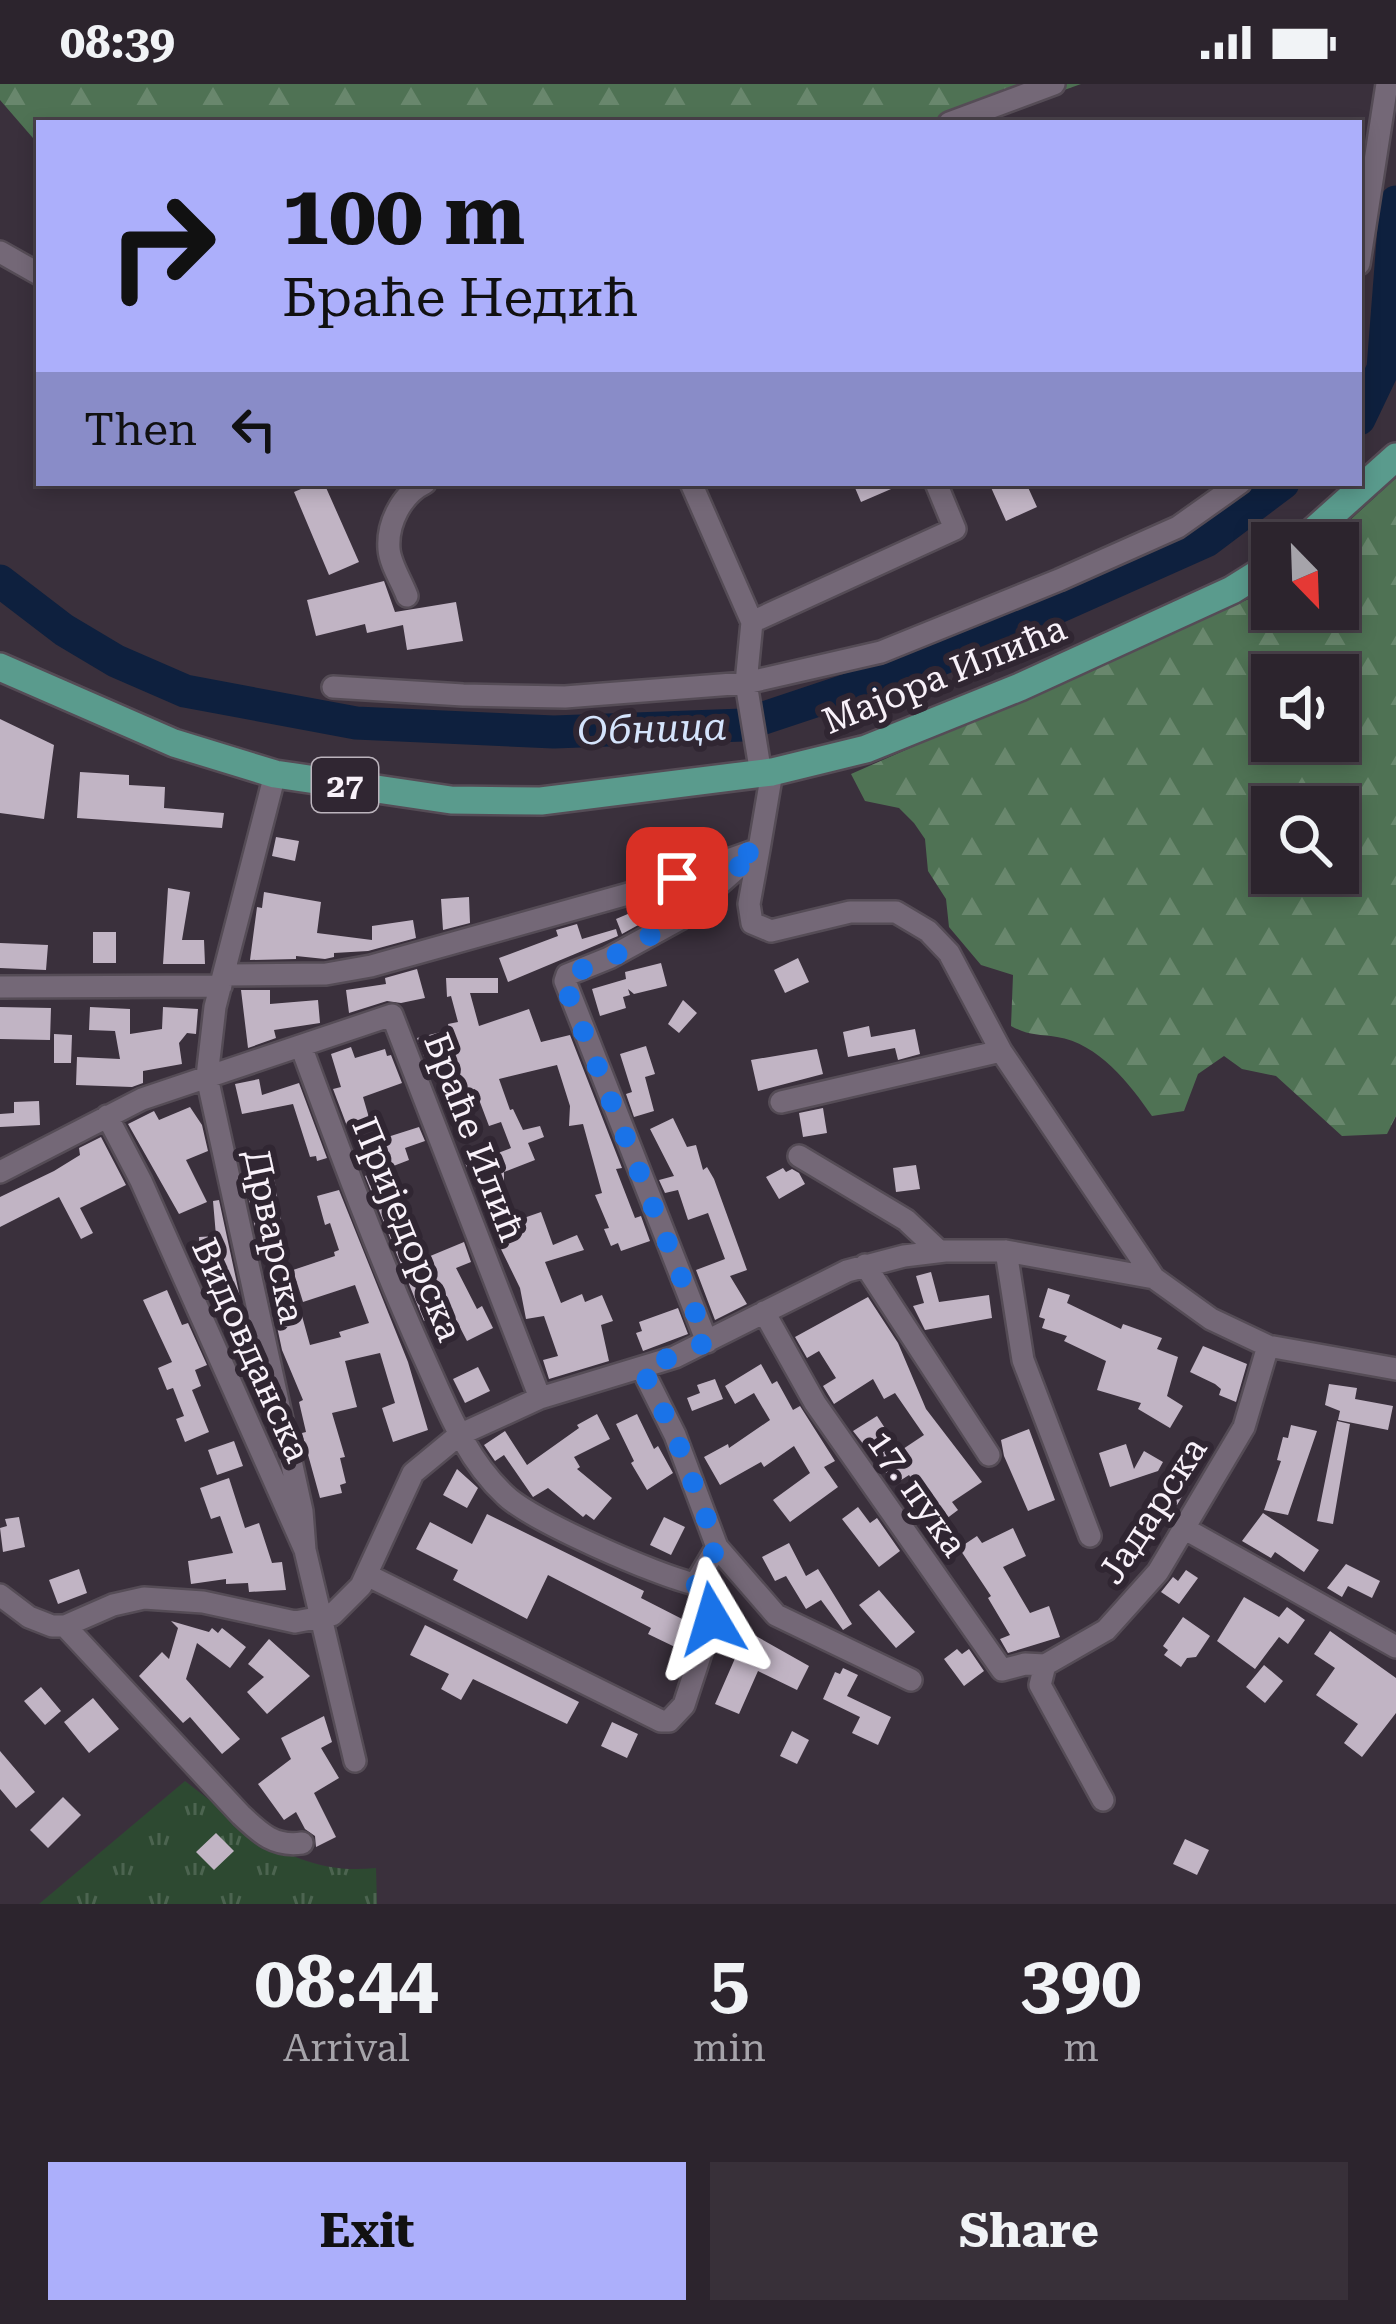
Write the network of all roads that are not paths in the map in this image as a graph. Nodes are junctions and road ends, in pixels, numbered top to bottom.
1 (1054, 84) edge
2 (1387, 84) edge
3 (957, 120) edge
4 (1362, 245) edge
5 (0, 252) edge
6 (36, 272) edge
7 (1396, 457) edge
8 (418, 486) edge
9 (692, 486) edge
10 (937, 486) edge
11 (1236, 486) edge
12 (1323, 522) edge
13 (1251, 578) edge
14 (407, 596) dead end
15 (752, 622) junction
16 (0, 667) edge
17 (333, 687) dead end
18 (747, 687) junction
19 (764, 765) junction
20 (275, 774) junction
21 (759, 849) junction
22 (222, 980) junction
23 (0, 987) edge
24 (301, 1046) junction
25 (1001, 1051) junction
26 (207, 1077) junction
27 (781, 1102) dead end
28 (107, 1116) junction
29 (800, 1156) dead end
30 (0, 1172) edge
31 (939, 1251) junction
32 (1006, 1251) junction
33 (865, 1264) junction
34 (1154, 1278) junction
35 (764, 1312) junction
36 (707, 1342) junction
37 (1268, 1346) junction
38 (642, 1369) junction
39 (1396, 1369) edge
40 (540, 1398) junction
41 (459, 1435) junction
42 (989, 1455) dead end
43 (1187, 1529) junction
44 (1090, 1536) dead end
45 (717, 1547) junction
46 (305, 1550) junction
47 (367, 1575) junction
48 (695, 1583) junction
49 (0, 1595) edge
50 (323, 1618) junction
51 (65, 1626) junction
52 (1396, 1646) edge
53 (1045, 1665) junction
54 (910, 1680) dead end
55 (355, 1761) dead end
56 (1103, 1800) dead end
57 (302, 1844) dead end

1 - 3 street
2 - 4 street
5 - 6 street
7 - 12 main road
8 - 14 street
9 - 15 street
10 - 15 street
11 - 18 street
13 - 19 main road, Мајора Илића / 27
15 - 18 street
16 - 20 main road, Мајора Илића / 27
17 - 18 street
18 - 19 street
19 - 20 main road, Мајора Илића / 27
19 - 21 street
20 - 22 street, Дрварска
21 - 22 street
21 - 25 street
21 - 36 street
22 - 23 street
22 - 26 street, Дрварска
24 - 26 street, Браће Илић
24 - 40 street, Браће Илић
24 - 41 street, Приједорска
25 - 27 street
25 - 34 street
26 - 28 street, Браће Илић
26 - 46 street, Дрварска
28 - 30 street, Браће Илић
28 - 46 street, Видовданска
29 - 31 street
31 - 32 street
31 - 33 street
32 - 34 street
32 - 44 street
33 - 35 street
33 - 42 street
34 - 37 street
35 - 36 street
35 - 53 street, 17. пука
36 - 38 street
37 - 39 street
37 - 43 street, Јадарска
38 - 40 street
38 - 45 street
40 - 41 street
41 - 47 street
41 - 48 street, Приједорска
43 - 52 street
43 - 53 street, Јадарска
45 - 48 street
45 - 54 street
46 - 50 street, Видовданска
47 - 48 street
47 - 50 street
49 - 51 street
50 - 51 street
50 - 55 street, Видовданска
51 - 57 street
53 - 56 street

